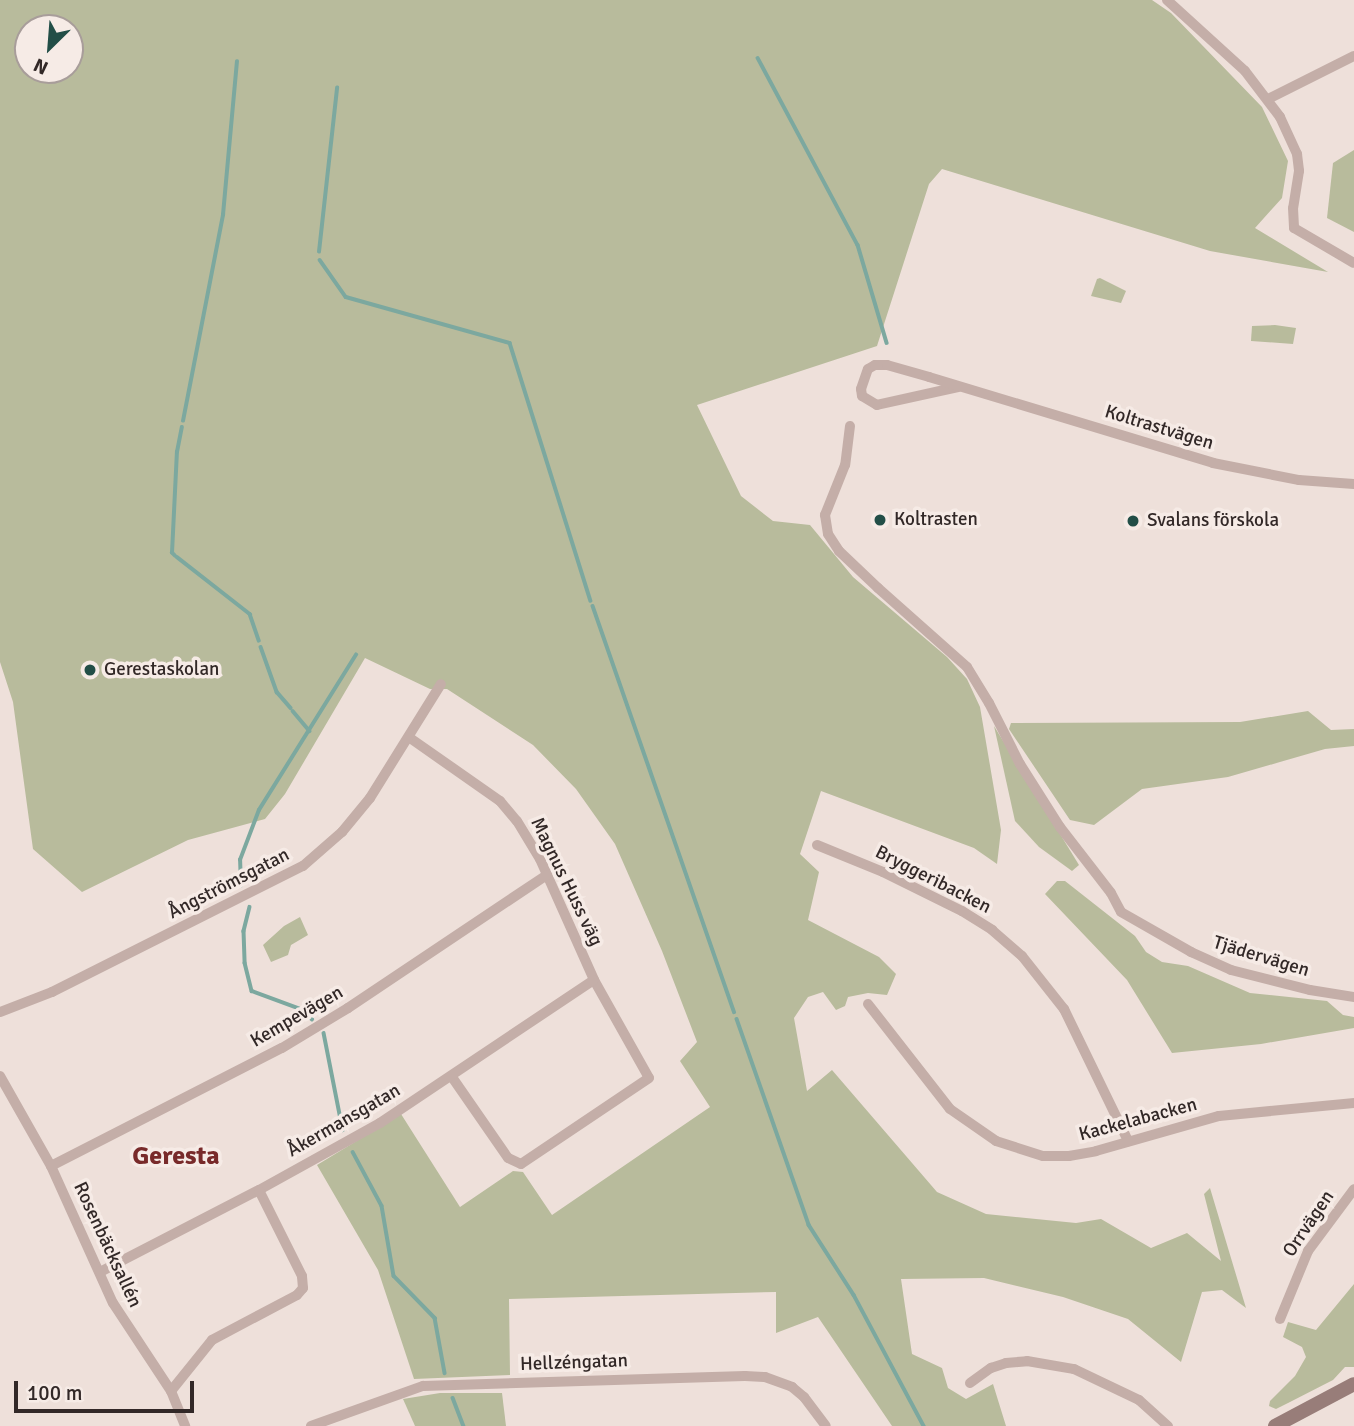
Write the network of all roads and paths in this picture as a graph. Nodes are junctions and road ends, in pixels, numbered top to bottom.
1 (1167, 0) edge
2 (1354, 56) edge
3 (1268, 99) junction
4 (1354, 263) edge
5 (958, 387) junction
6 (850, 426) dead end
7 (1354, 484) edge
8 (441, 684) dead end
9 (410, 738) junction
10 (817, 845) dead end
11 (547, 875) junction
12 (594, 980) junction
13 (1354, 997) edge
14 (868, 1004) dead end
15 (0, 1012) edge
16 (0, 1076) edge
17 (452, 1077) junction
18 (1354, 1103) edge
19 (1128, 1140) junction
20 (51, 1167) junction
21 (1354, 1189) edge
22 (259, 1190) junction
23 (100, 1272) junction
24 (1280, 1319) dead end
25 (970, 1382) dead end
26 (1354, 1384) edge
27 (170, 1391) junction
28 (1285, 1424) edge
29 (185, 1426) edge
30 (311, 1426) edge
31 (826, 1426) edge
32 (1168, 1426) edge

1 - 3 street
2 - 3 street
3 - 4 street
5 - 5 street, Koltrastvägen
5 - 7 street, Koltrastvägen
6 - 13 street, Tjädervägen
8 - 9 street, Ångströmsgatan
9 - 11 street, Magnus Huss väg
9 - 15 street, Ångströmsgatan
10 - 19 street, Bryggeribacken
11 - 12 street, Magnus Huss väg
11 - 20 street, Kempevägen
12 - 17 street, Åkermansgatan
12 - 17 street, Magnus Huss väg
14 - 19 street, Kackelabacken
16 - 20 street, Rosenbäcksallén
17 - 22 street, Åkermansgatan
18 - 19 street, Kackelabacken
20 - 23 street, Rosenbäcksallén
21 - 24 street, Orrvägen
22 - 23 street, Åkermansgatan
22 - 27 street
23 - 27 street, Rosenbäcksallén
25 - 32 street
26 - 28 main road
27 - 29 street, Rosenbäcksallén
30 - 31 street, Hellzéngatan

